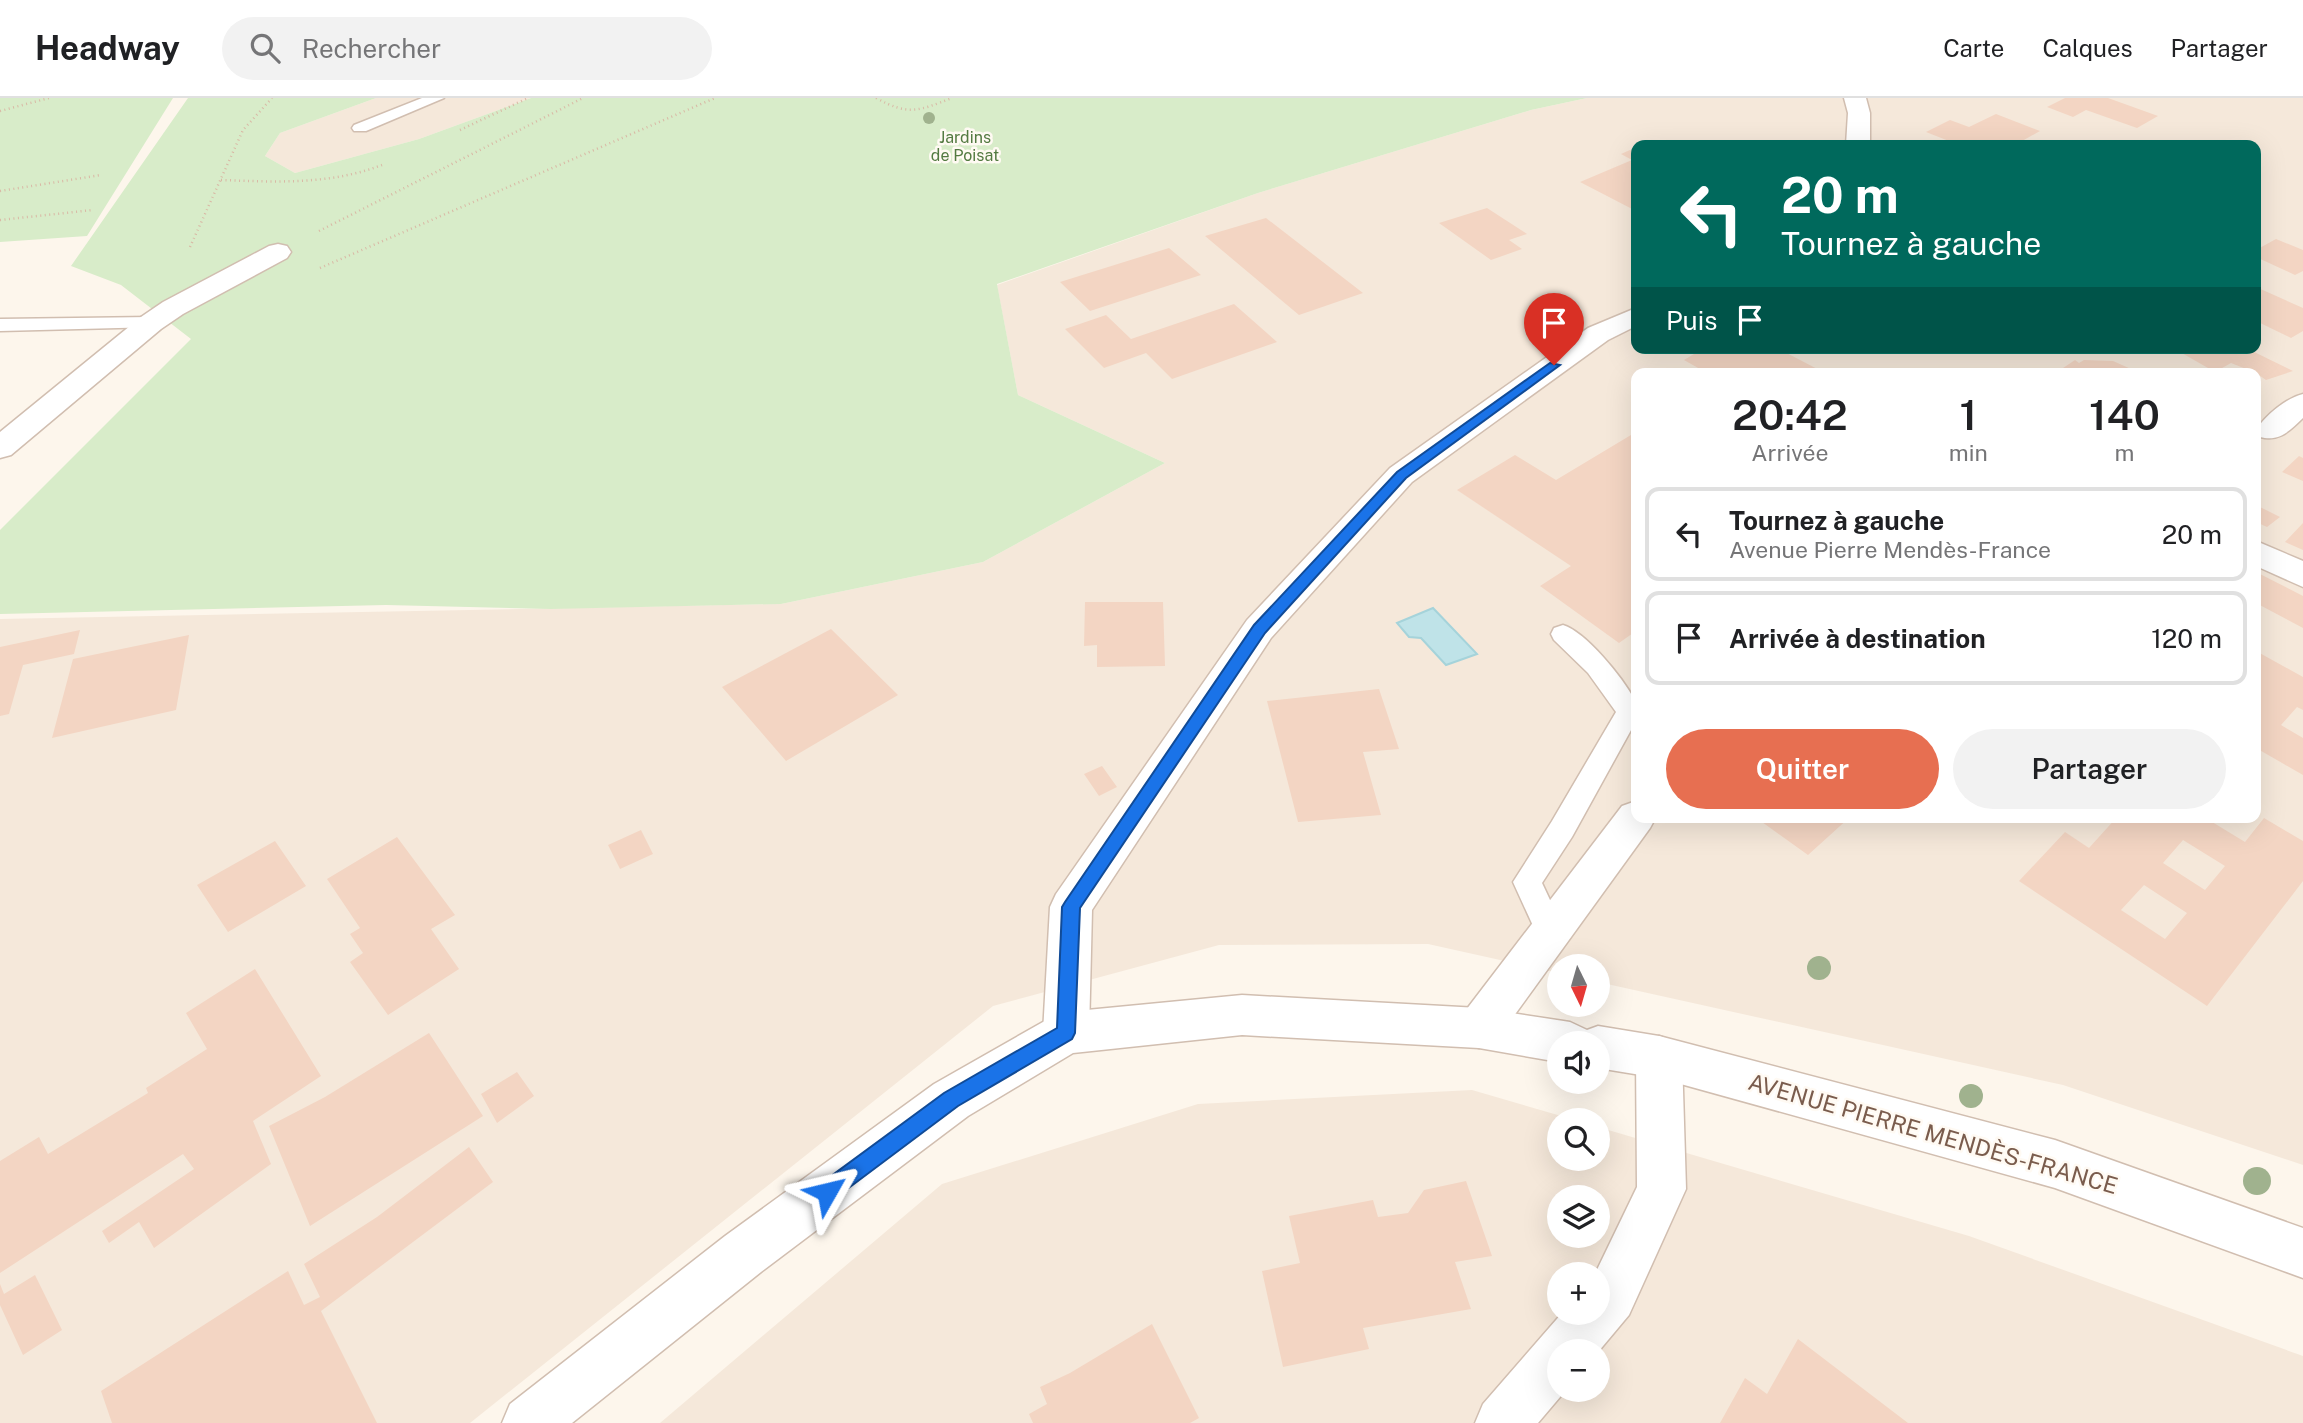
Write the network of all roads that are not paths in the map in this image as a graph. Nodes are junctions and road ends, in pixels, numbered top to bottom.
1 (436, 98) edge
2 (1855, 98) edge
3 (360, 128) dead end
4 (1857, 140) edge
5 (278, 252) road end
6 (1631, 318) edge
7 (151, 323) junction
8 (0, 325) edge
9 (2303, 403) edge
10 (2271, 430) dead end
11 (0, 448) edge
12 (2261, 554) edge
13 (2303, 575) edge
14 (1563, 634) dead end
15 (1632, 823) edge
16 (1550, 932) junction
17 (1479, 1028) junction
18 (1066, 1033) junction
19 (1547, 1039) edge
20 (1610, 1049) edge
21 (1659, 1057) junction
22 (2303, 1253) edge
23 (1574, 1339) edge
24 (1547, 1371) edge
25 (529, 1423) edge
26 (1502, 1423) edge

1 - 3 lane
2 - 4 street
5 - 7 street
6 - 18 street
7 - 8 lane
7 - 11 street
9 - 10 street
12 - 13 street
14 - 16 lane
15 - 16 street
16 - 17 street
17 - 18 street
17 - 19 street
18 - 25 street
20 - 21 street, AVENUE PIERRE MENDÈS-FRANCE
21 - 22 street, AVENUE PIERRE MENDÈS-FRANCE
21 - 23 street
24 - 26 street

